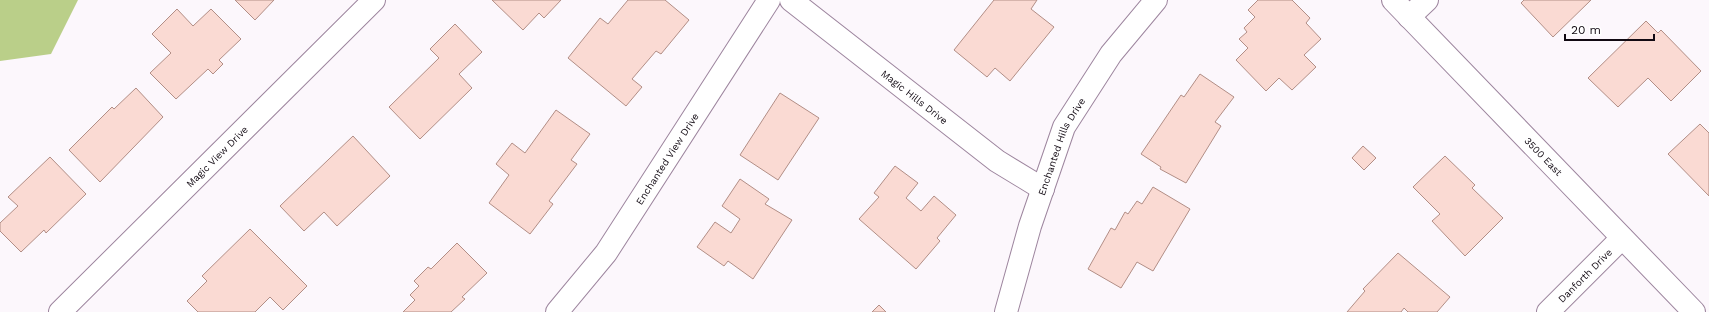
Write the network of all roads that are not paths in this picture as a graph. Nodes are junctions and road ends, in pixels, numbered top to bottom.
1 (374, 0) edge
2 (769, 0) edge
3 (790, 0) edge
4 (1156, 0) edge
5 (1393, 0) edge
6 (1427, 0) edge
7 (1409, 17) junction
8 (1043, 189) junction
9 (1622, 238) junction
10 (60, 312) edge
11 (557, 312) edge
12 (1006, 312) edge
13 (1548, 312) edge
14 (1694, 312) edge

1 - 10 street, Magic View Drive
2 - 11 street, Enchanted View Drive
3 - 8 street, Magic Hills Drive
4 - 8 street, Enchanted Hills Drive
5 - 7 street, 3500 East
6 - 7 street
7 - 9 street, 3500 East
8 - 12 street, Enchanted Hills Drive
9 - 13 street, Danforth Drive
9 - 14 street, 3500 East

